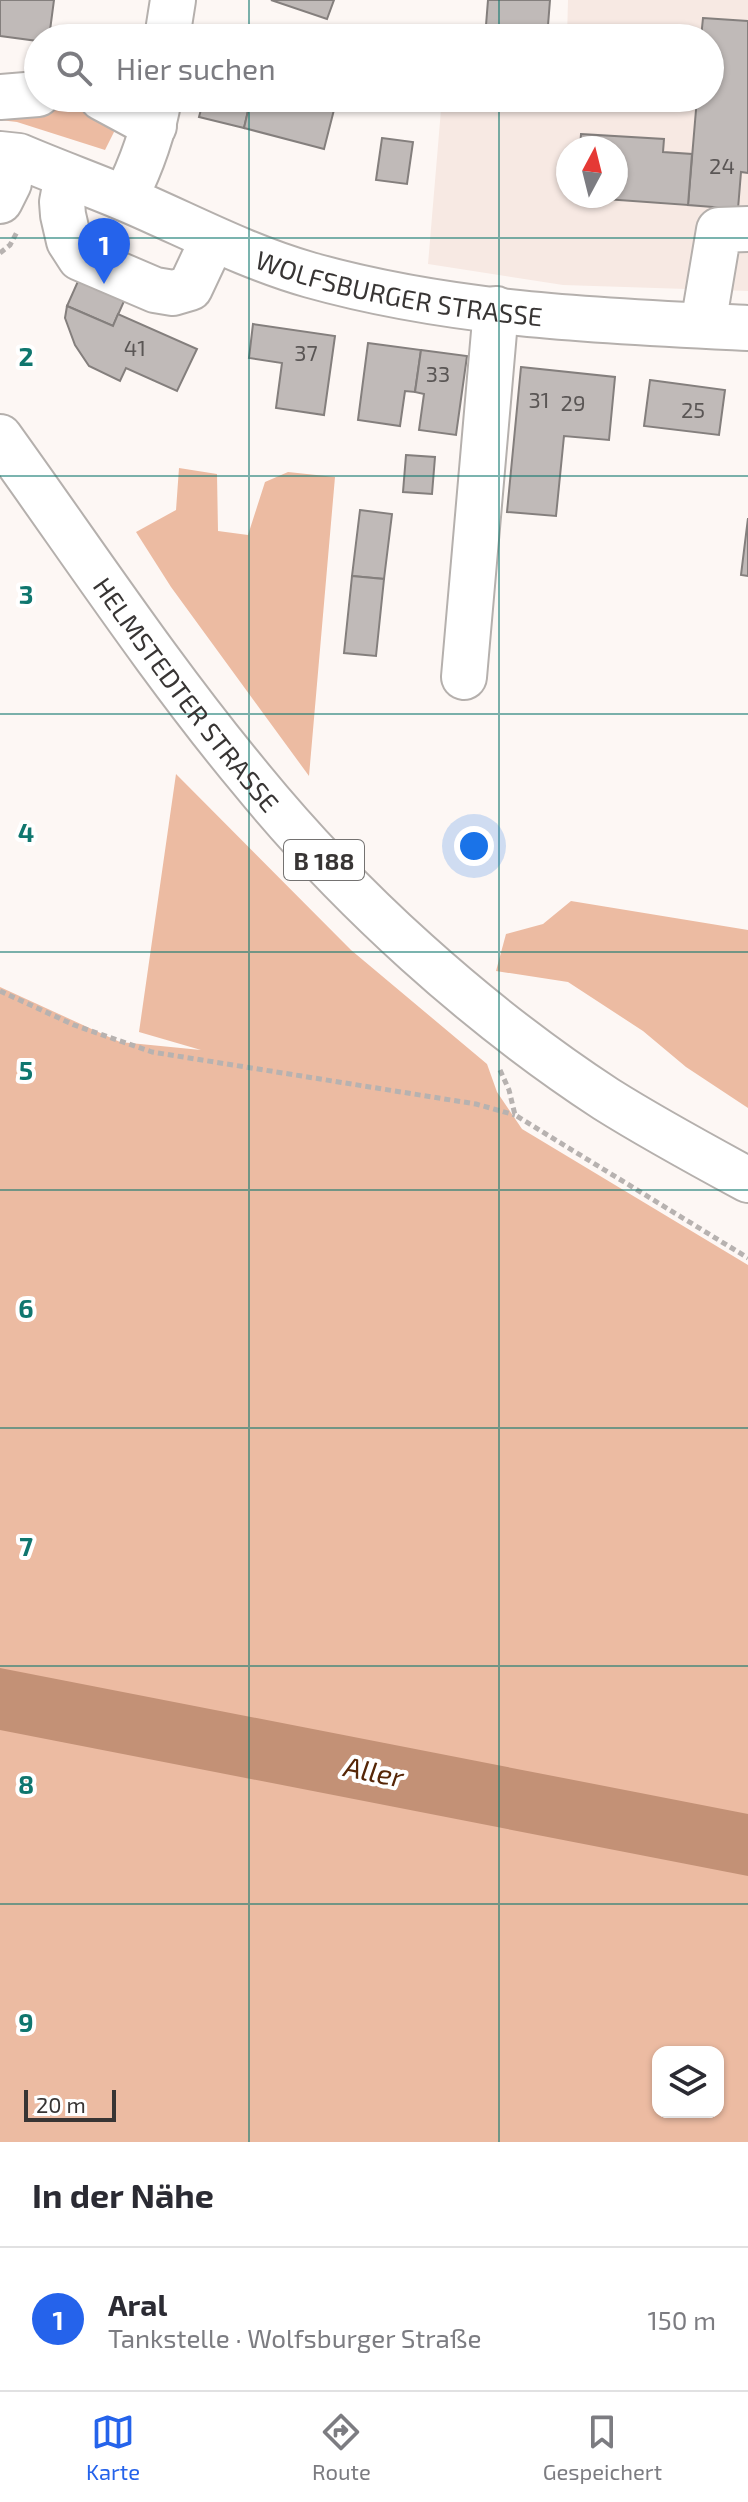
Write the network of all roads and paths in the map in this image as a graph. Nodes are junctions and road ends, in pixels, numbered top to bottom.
1 (173, 0) edge
2 (169, 24) edge
3 (24, 95) edge
4 (0, 97) edge
5 (156, 112) edge
6 (67, 176) junction
7 (2, 181) edge
8 (125, 198) junction
9 (748, 229) edge
10 (213, 239) junction
11 (496, 309) junction
12 (703, 325) junction
13 (748, 328) edge
14 (0, 437) edge
15 (464, 677) dead end
16 (0, 991) edge
17 (515, 1115) dead end
18 (748, 1180) edge

1 - 2 main road
3 - 4 main road
5 - 8 main road
6 - 7 main road, WOLFSBURGER STRASSE
6 - 8 main road, WOLFSBURGER STRASSE
6 - 10 main road
8 - 10 main road, WOLFSBURGER STRASSE
9 - 12 main road
10 - 11 main road, WOLFSBURGER STRASSE
11 - 12 main road, WOLFSBURGER STRASSE
11 - 15 main road
12 - 13 main road, WOLFSBURGER STRASSE
14 - 18 main road, HELMSTEDTER STRASSE / B 188
16 - 17 path

